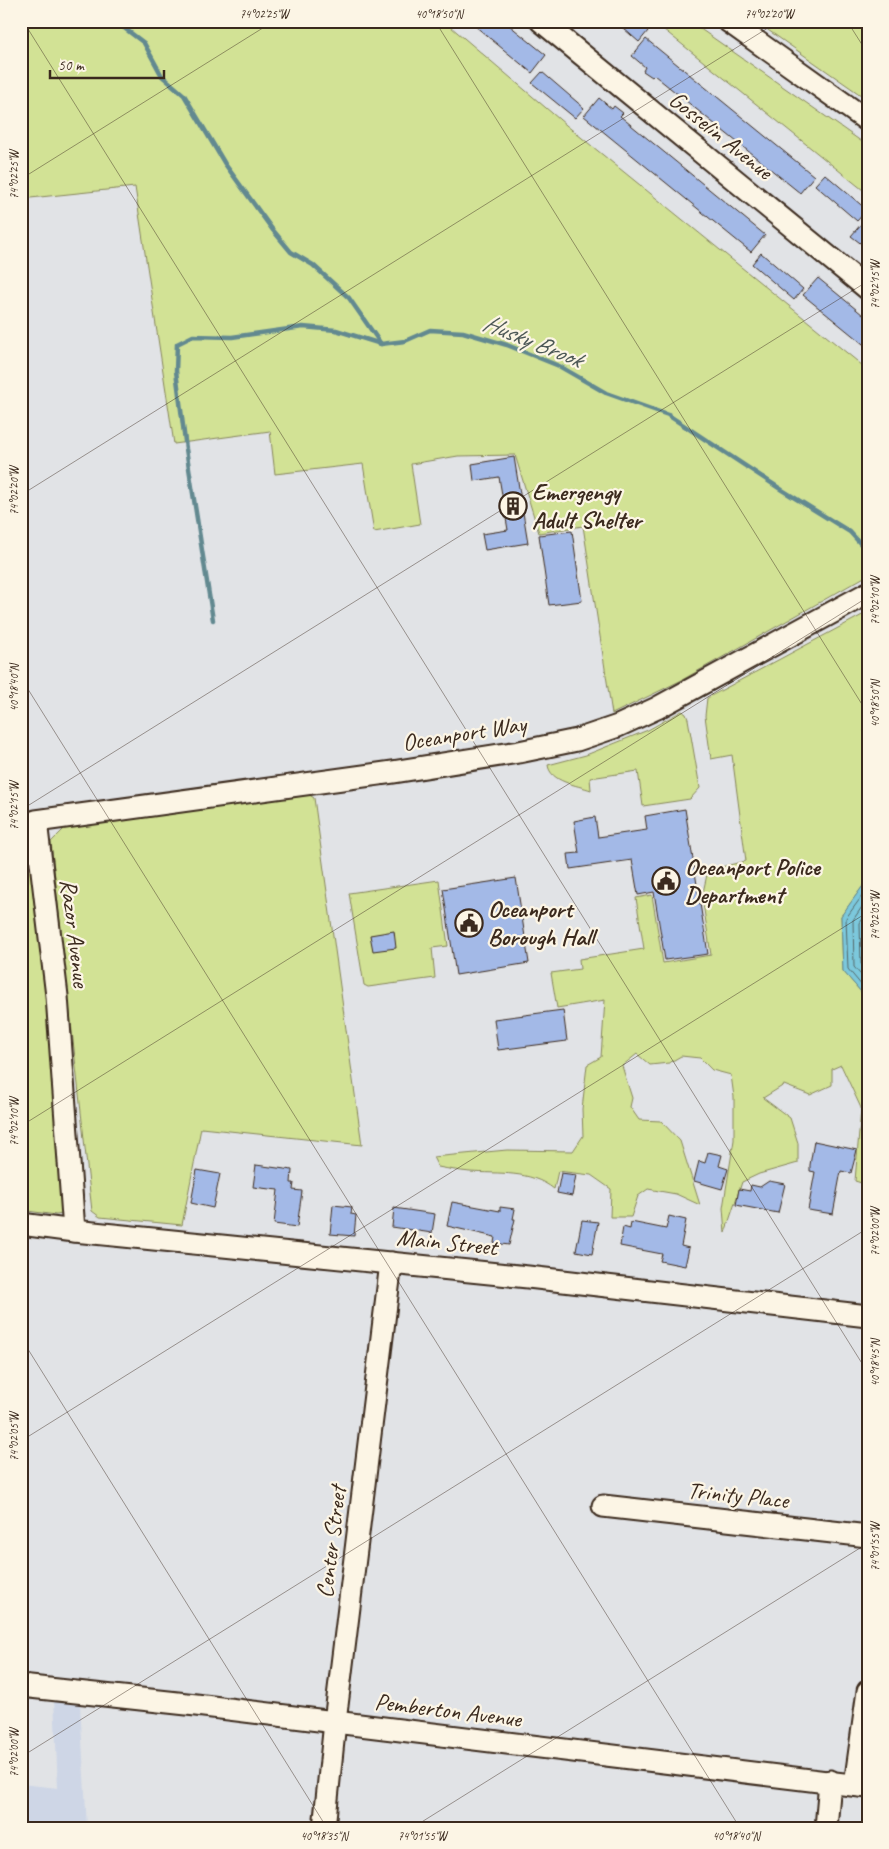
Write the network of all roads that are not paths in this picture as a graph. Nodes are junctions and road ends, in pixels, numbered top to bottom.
1 (541, 21) edge
2 (728, 21) edge
3 (868, 121) edge
4 (868, 289) edge
5 (868, 593) edge
6 (36, 821) joint
7 (21, 1224) edge
8 (74, 1231) junction
9 (391, 1263) junction
10 (868, 1316) edge
11 (603, 1506) dead end
12 (868, 1536) edge
13 (21, 1686) edge
14 (868, 1691) edge
15 (335, 1722) junction
16 (830, 1781) junction
17 (862, 1786) edge
18 (324, 1828) edge
19 (826, 1828) edge

1 - 4 street, Gosselin Avenue
2 - 3 street
5 - 6 street, Oceanport Way
6 - 8 street, Razor Avenue
7 - 8 street, Main Street
8 - 9 street, Main Street
9 - 10 street, Main Street
9 - 15 street, Center Street
11 - 12 street, Trinity Place
13 - 15 street, Pemberton Avenue
14 - 17 street
15 - 16 street, Pemberton Avenue
15 - 18 street, Center Street
16 - 17 street, Pemberton Avenue
16 - 19 street

